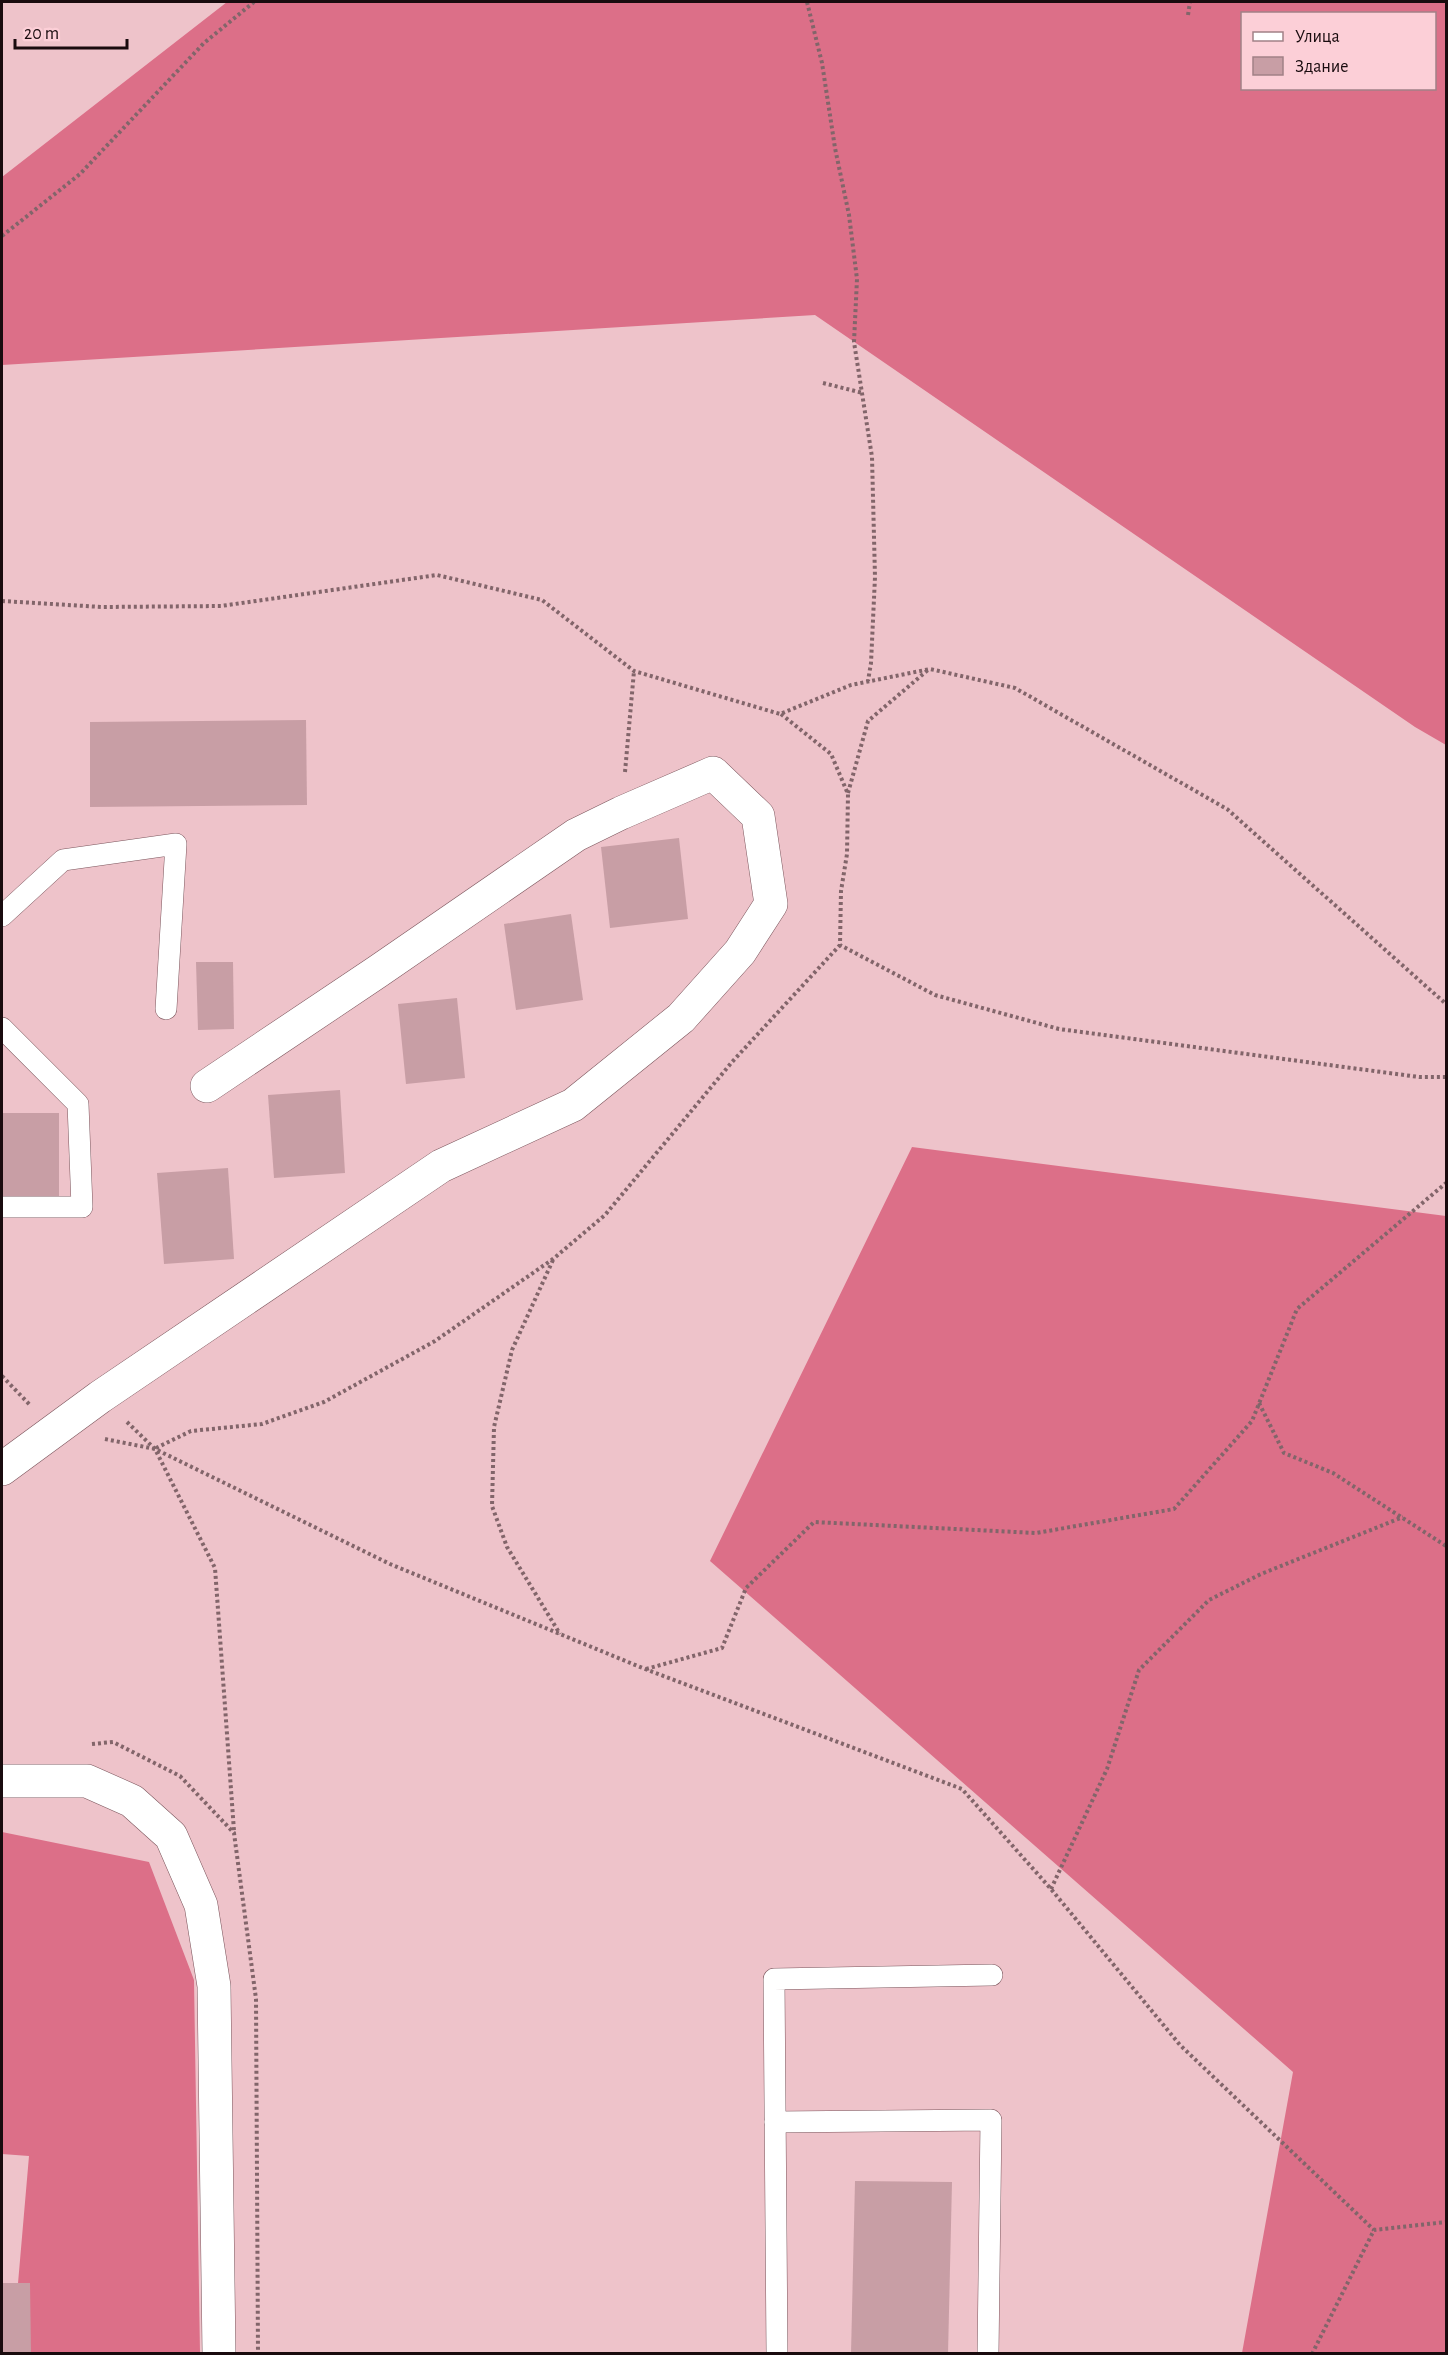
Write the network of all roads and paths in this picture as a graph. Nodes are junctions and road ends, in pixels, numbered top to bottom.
1 (254, 2) edge
2 (807, 2) edge
3 (1190, 2) edge
4 (1188, 15) dead end
5 (2, 236) edge
6 (823, 383) dead end
7 (862, 393) junction
8 (2, 601) edge
9 (930, 669) junction
10 (634, 671) junction
11 (868, 681) junction
12 (780, 714) junction
13 (848, 794) junction
14 (621, 813) junction
15 (2, 916) edge
16 (840, 945) junction
17 (1446, 1004) edge
18 (166, 1009) dead end
19 (2, 1028) edge
20 (1446, 1077) edge
21 (207, 1086) dead end
22 (1446, 1183) edge
23 (2, 1207) edge
24 (554, 1259) junction
25 (1259, 1402) junction
26 (155, 1449) junction
27 (2, 1469) edge
28 (1403, 1517) junction
29 (1446, 1546) edge
30 (560, 1634) junction
31 (645, 1669) junction
32 (2, 1781) edge
33 (234, 1833) dead end
34 (1051, 1888) junction
35 (992, 1975) dead end
36 (775, 2122) junction
37 (1446, 2222) edge
38 (1374, 2230) junction
39 (219, 2354) edge
40 (777, 2354) edge
41 (988, 2354) edge
42 (1312, 2354) edge

1 - 5 path
2 - 7 path
3 - 4 path
6 - 7 path
7 - 11 path
8 - 10 path
9 - 11 path
9 - 13 path
9 - 17 path
10 - 12 path
10 - 14 path
11 - 12 path
12 - 13 path
13 - 16 path
14 - 21 street
14 - 27 street
15 - 18 lane
16 - 20 path
16 - 24 path
19 - 23 lane
22 - 25 path
24 - 26 path
24 - 30 path
25 - 28 path
25 - 31 path
26 - 30 path
26 - 33 path
28 - 29 path
28 - 34 path
30 - 31 path
31 - 34 path
32 - 39 street
34 - 38 path
35 - 36 lane
36 - 40 lane
36 - 41 lane
37 - 38 path
38 - 42 path

